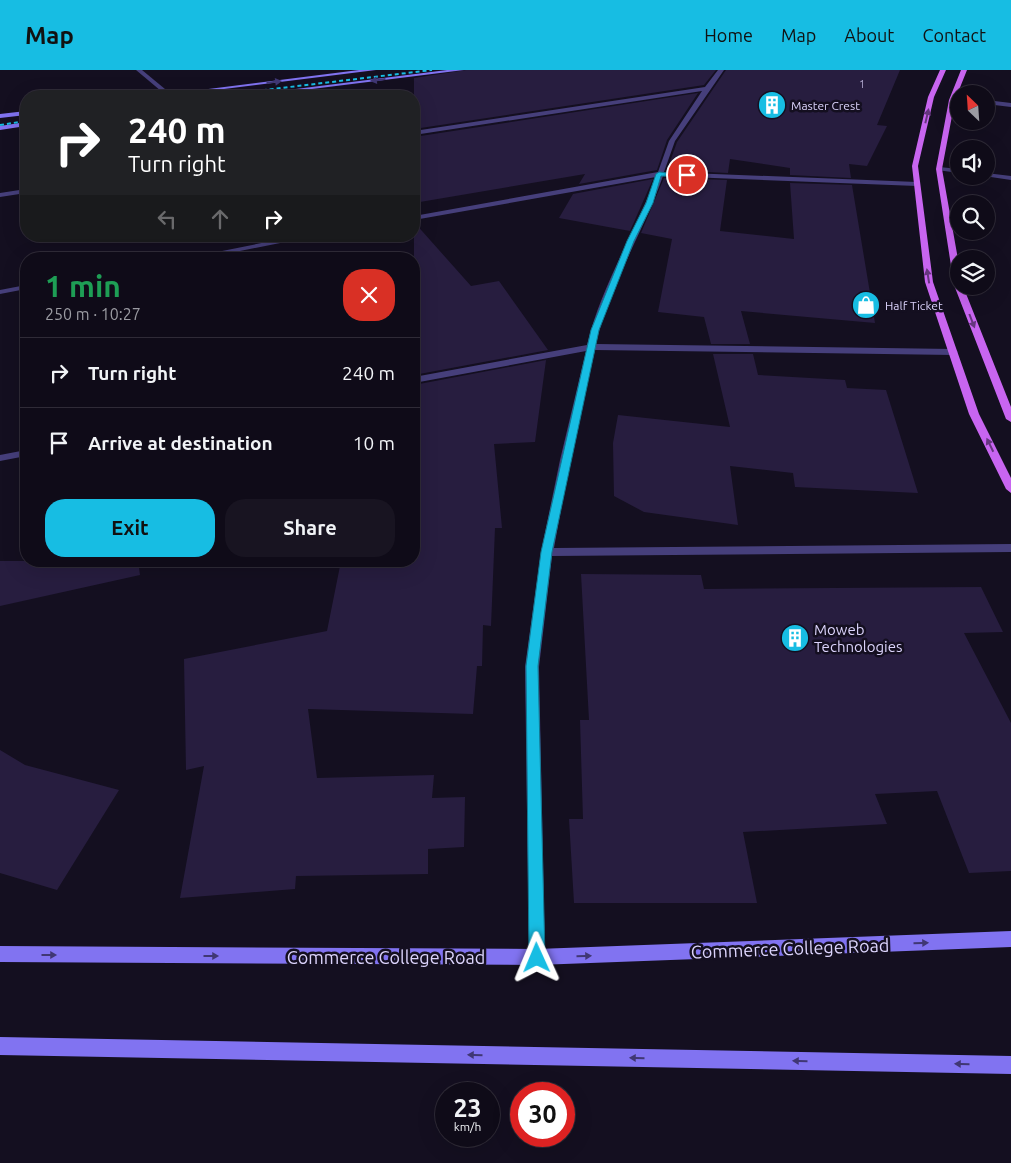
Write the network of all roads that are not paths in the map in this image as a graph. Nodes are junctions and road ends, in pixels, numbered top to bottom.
1 (139, 70) edge
2 (373, 70) edge
3 (461, 70) edge
4 (721, 70) edge
5 (943, 70) edge
6 (964, 70) edge
7 (960, 85) edge
8 (706, 89) junction
9 (163, 90) edge
10 (210, 90) edge
11 (294, 90) edge
12 (995, 103) edge
13 (1011, 106) edge
14 (20, 114) edge
15 (0, 116) edge
16 (950, 124) edge
17 (20, 125) edge
18 (0, 128) edge
19 (420, 132) edge
20 (939, 169) junction
21 (950, 171) edge
22 (659, 174) junction
23 (995, 176) edge
24 (1011, 178) edge
25 (917, 184) junction
26 (20, 192) edge
27 (0, 195) edge
28 (420, 217) edge
29 (278, 242) edge
30 (224, 252) edge
31 (20, 289) edge
32 (0, 292) edge
33 (591, 347) junction
34 (953, 352) junction
35 (420, 379) edge
36 (1011, 419) edge
37 (20, 454) edge
38 (0, 458) edge
39 (1011, 489) edge
40 (1011, 548) edge
41 (546, 552) junction
42 (1011, 939) edge
43 (0, 954) edge
44 (537, 958) junction
45 (0, 1046) edge
46 (1011, 1065) edge

1 - 9 street
10 -> 2 main road
3 -> 11 main road
4 - 8 street
25 -> 5 main road
6 - 7 main road
8 - 19 street
8 - 22 street
12 - 13 street
14 - 15 main road
16 - 20 main road
17 - 18 main road
20 - 21 street
20 -> 36 main road
22 - 25 street
22 - 28 street
22 - 33 street
23 - 24 street
34 -> 25 main road
26 - 27 street
29 - 30 street
31 - 32 street
33 - 34 street
33 - 35 street
33 - 41 street
39 -> 34 main road
37 - 38 street
40 - 41 street
41 - 44 street
44 -> 42 main road, Commerce College Road
43 -> 44 main road, Commerce College Road
46 -> 45 main road

